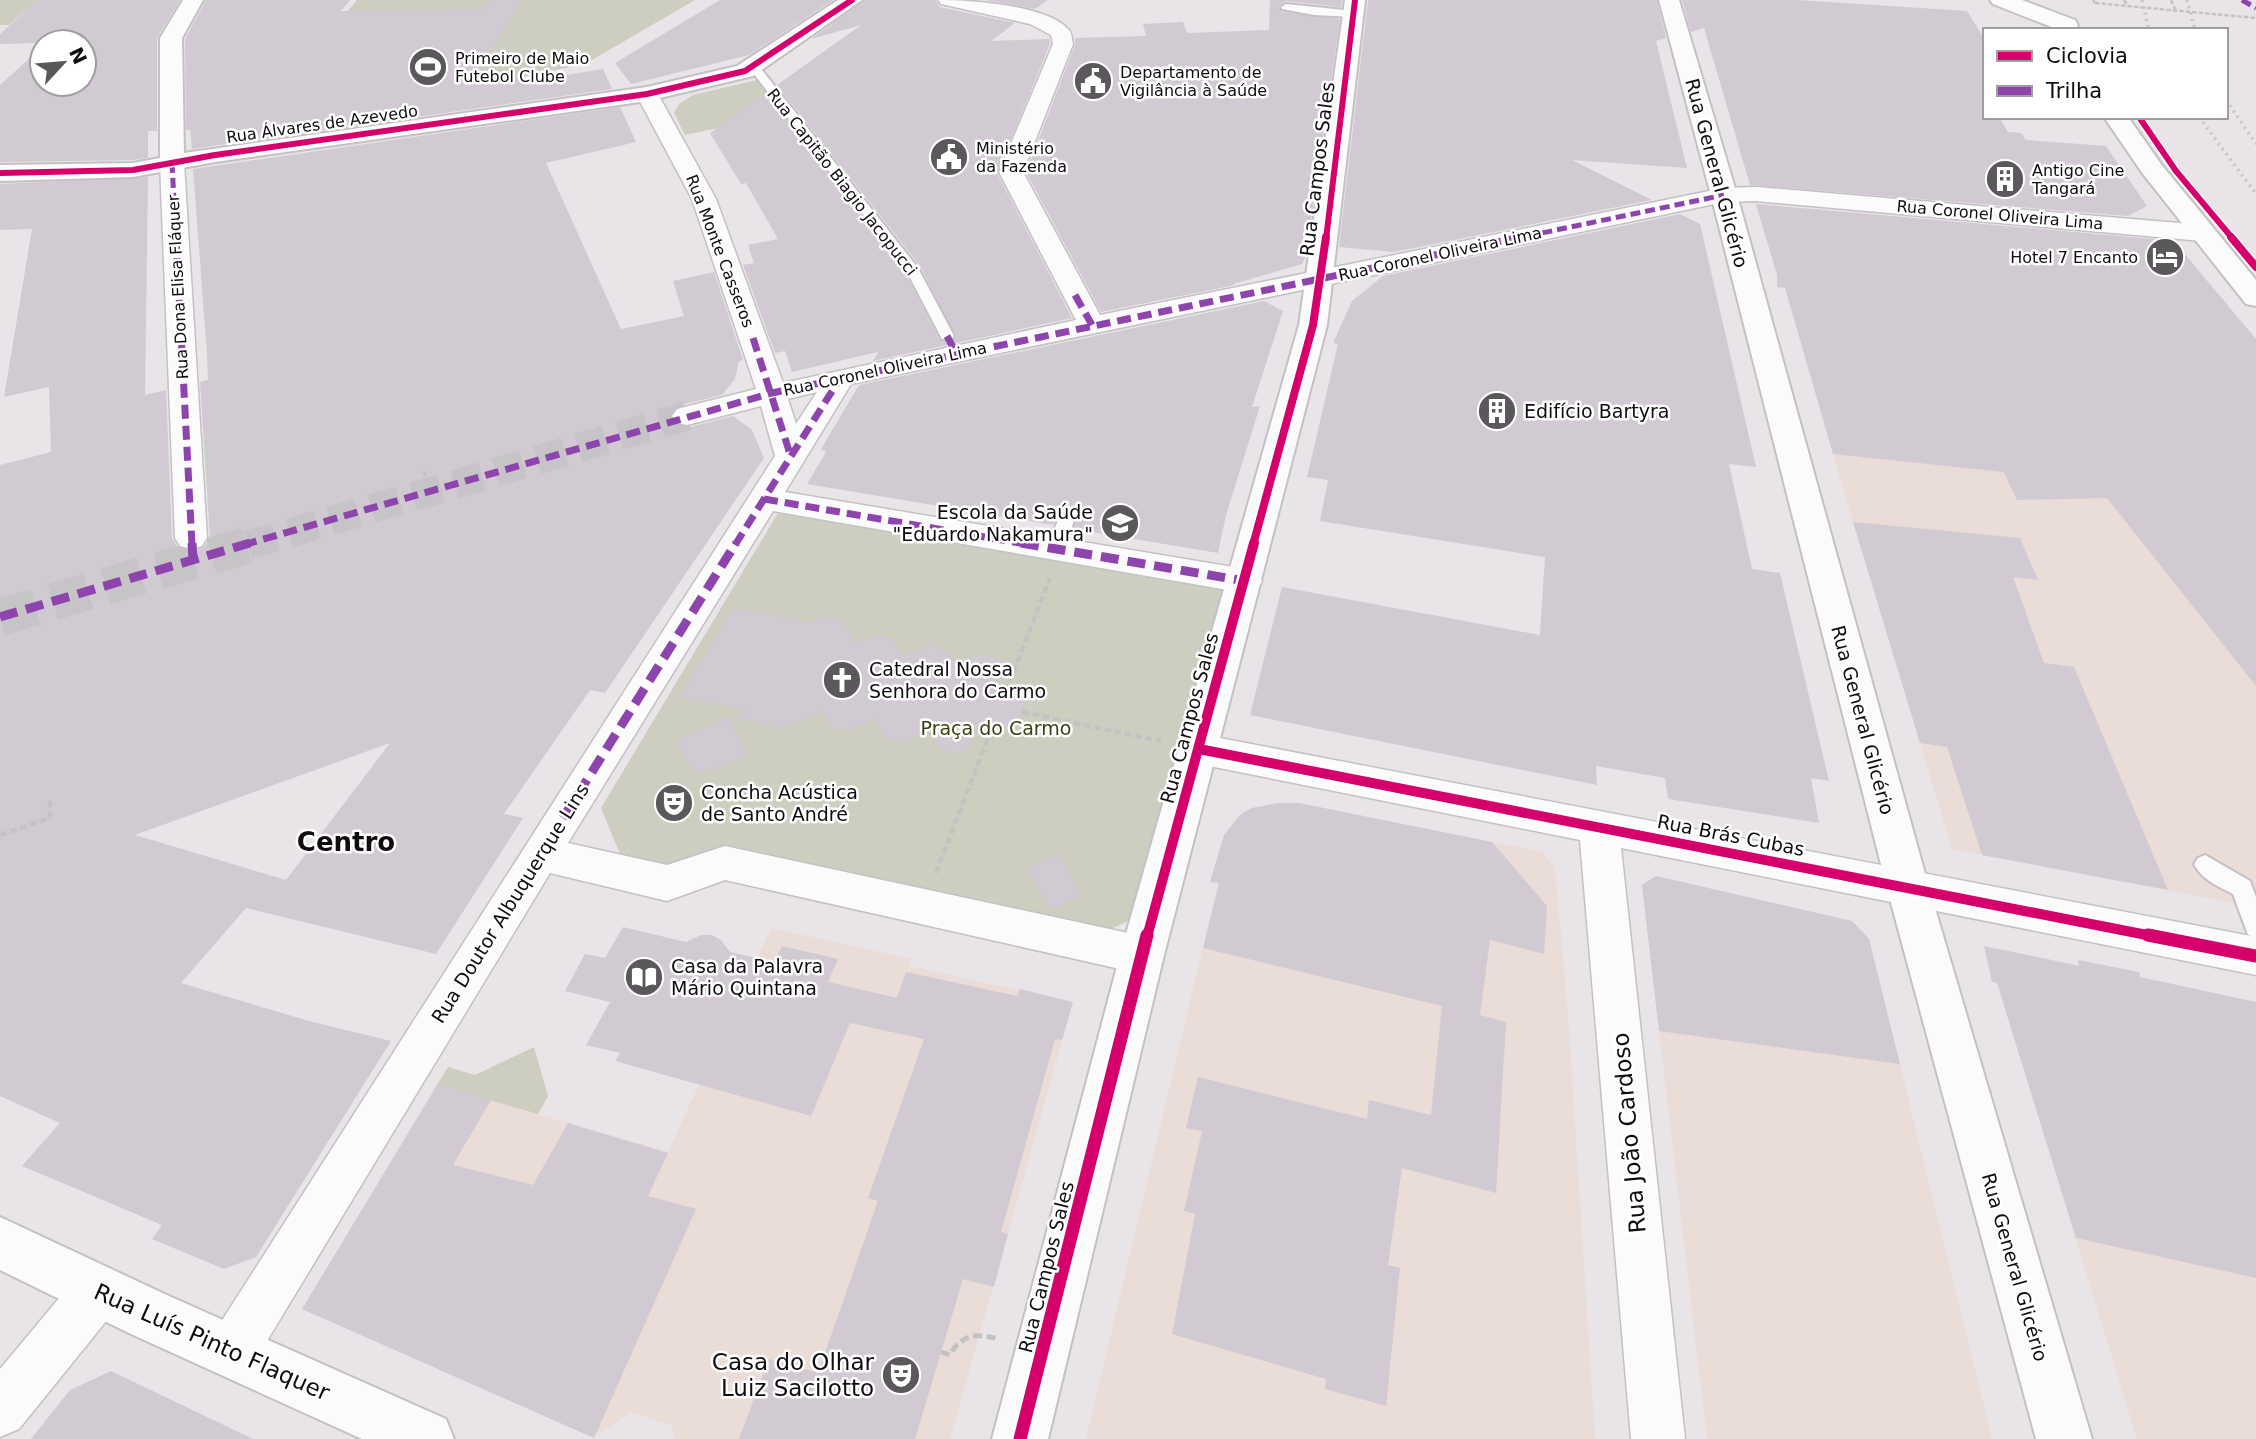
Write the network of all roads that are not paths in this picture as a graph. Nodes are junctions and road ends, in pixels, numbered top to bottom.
1 (193, 0) edge
2 (852, 0) edge
3 (948, 0) edge
4 (1669, 0) edge
5 (2000, 0) edge
6 (2066, 0) edge
7 (1286, 7) dead end
8 (1355, 7) edge
9 (2068, 28) edge
10 (754, 67) junction
11 (647, 94) junction
12 (2117, 119) edge
13 (172, 163) junction
14 (0, 173) edge
15 (1724, 195) junction
16 (2202, 233) junction
17 (1321, 278) junction
18 (2256, 298) edge
19 (1091, 325) junction
20 (951, 344) junction
21 (841, 377) junction
22 (772, 393) junction
23 (687, 416) tunnel mouth
24 (791, 457) junction
25 (764, 499) junction
26 (191, 538) dead end
27 (1245, 581) junction
28 (1199, 749) junction
29 (1599, 827) junction
30 (552, 836) junction
31 (2205, 864) dead end
32 (1908, 888) junction
33 (2256, 928) edge
34 (1142, 955) junction
35 (2256, 956) edge
36 (0, 1243) edge
37 (98, 1291) junction
38 (232, 1351) junction
39 (0, 1409) edge
40 (426, 1439) edge
41 (1020, 1439) edge
42 (1658, 1439) edge
43 (2064, 1439) edge

1 - 13 street, Rua Dona Elisa Fláquer
2 - 10 street
3 - 19 street
4 - 15 street, Rua General Glicério
5 - 9 street
6 - 9 street
7 - 8 lane
8 - 17 street, Rua Campos Sales
10 - 11 street
10 - 20 lane, Rua Capitão Biagio Jacopucci
11 - 13 street, Rua Álvares de Azevedo
11 - 22 street, Rua Monte Casseros
12 - 16 street
13 - 14 street, Rua Álvares de Azevedo
13 - 26 street, Rua Dona Elisa Fláquer
15 - 16 street, Rua Coronel Oliveira Lima
15 - 17 street, Rua Coronel Oliveira Lima
15 - 32 street, Rua General Glicério
16 - 18 street
17 - 19 street, Rua Coronel Oliveira Lima
17 - 27 street, Rua Campos Sales
19 - 20 street, Rua Coronel Oliveira Lima
20 - 21 street, Rua Coronel Oliveira Lima
21 - 22 street, Rua Coronel Oliveira Lima
21 - 24 street, Rua Doutor Albuquerque Lins
22 - 23 street, Rua Coronel Oliveira Lima
22 - 24 street, Rua Monte Casseros
24 - 25 street, Rua Doutor Albuquerque Lins
25 - 27 street
25 - 30 street, Rua Doutor Albuquerque Lins
27 - 28 street, Rua Campos Sales
28 - 29 street, Rua Brás Cubas
28 - 34 street, Rua Campos Sales
29 - 32 street, Rua Brás Cubas
29 - 42 street, Rua João Cardoso
30 - 34 street
30 - 38 street, Rua Doutor Albuquerque Lins
31 - 33 lane
32 - 35 street, Rua Brás Cubas
32 - 43 street, Rua General Glicério
34 - 41 street, Rua Campos Sales
36 - 37 street, Rua Luís Pinto Flaquer
37 - 38 street, Rua Luís Pinto Flaquer
37 - 39 street
38 - 40 street, Rua Luís Pinto Flaquer

